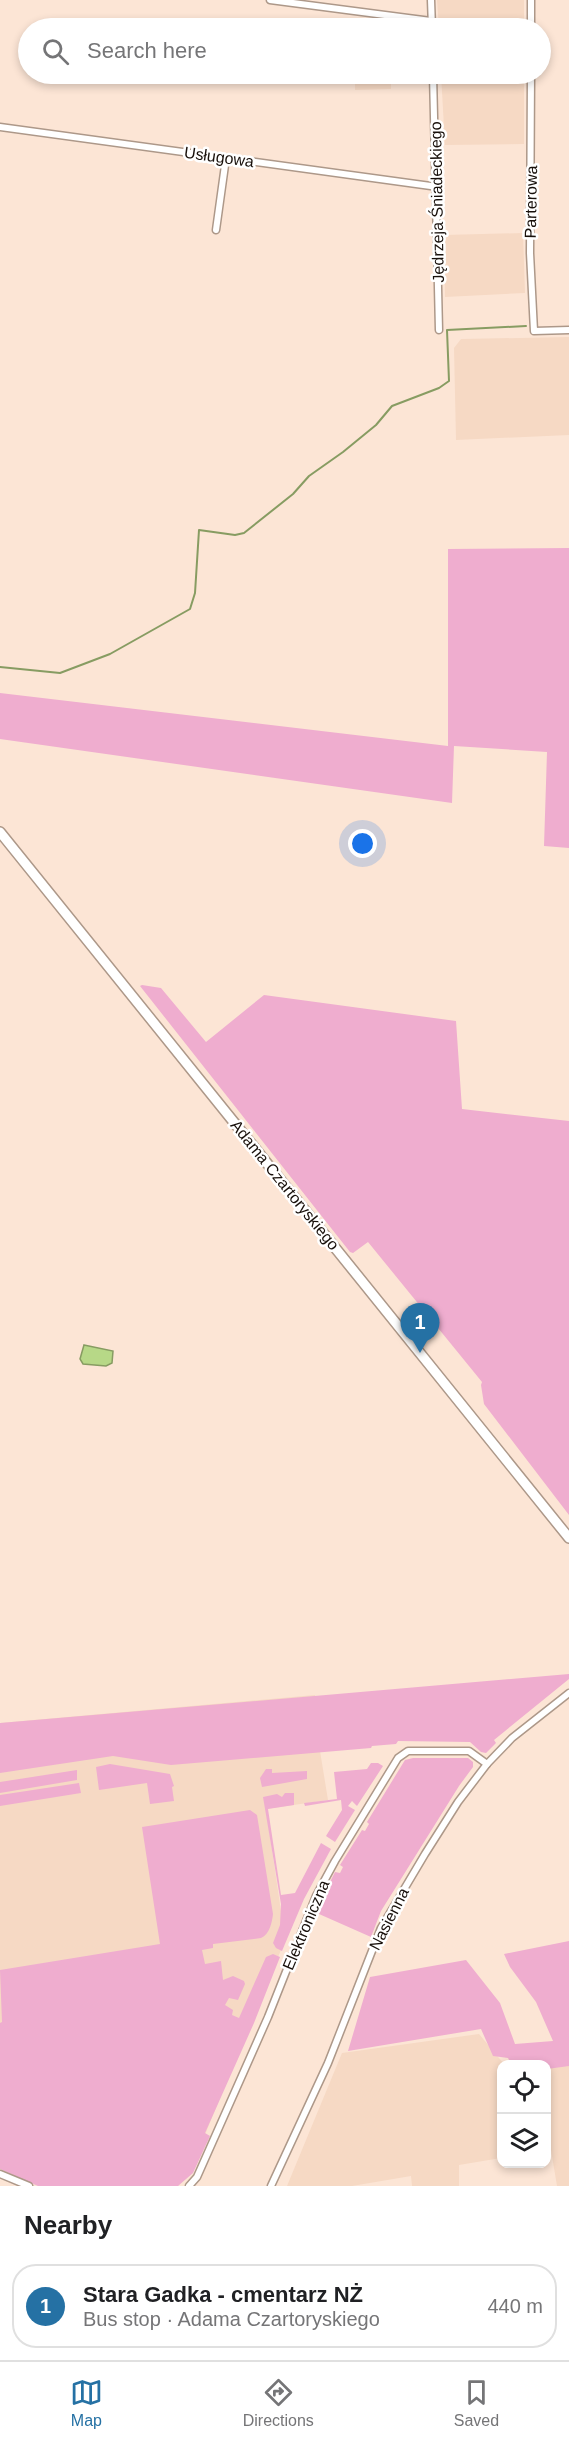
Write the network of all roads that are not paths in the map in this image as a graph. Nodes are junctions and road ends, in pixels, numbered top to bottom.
1 (270, 0) edge
2 (431, 0) edge
3 (531, 0) edge
4 (387, 18) edge
5 (432, 18) edge
6 (531, 18) edge
7 (433, 84) edge
8 (531, 84) edge
9 (0, 127) edge
10 (226, 158) junction
11 (438, 187) junction
12 (216, 230) dead end
13 (439, 330) dead end
14 (569, 330) edge
15 (0, 832) edge
16 (569, 1538) edge
17 (569, 1693) edge
18 (487, 1764) junction
19 (0, 2174) edge
20 (29, 2186) edge
21 (189, 2186) edge
22 (271, 2186) edge

1 - 4 street
2 - 5 street
3 - 6 street
7 - 11 street, Jędrzeja Śniadeckiego
8 - 14 street, Parterowa
9 - 10 street, Usługowa
10 - 11 street, Usługowa
10 - 12 street
11 - 13 street, Jędrzeja Śniadeckiego
15 - 16 street, Adama Czartoryskiego
17 - 18 street, Nasienna
18 - 21 street, Elektroniczna
18 - 22 street, Nasienna
19 - 20 street

